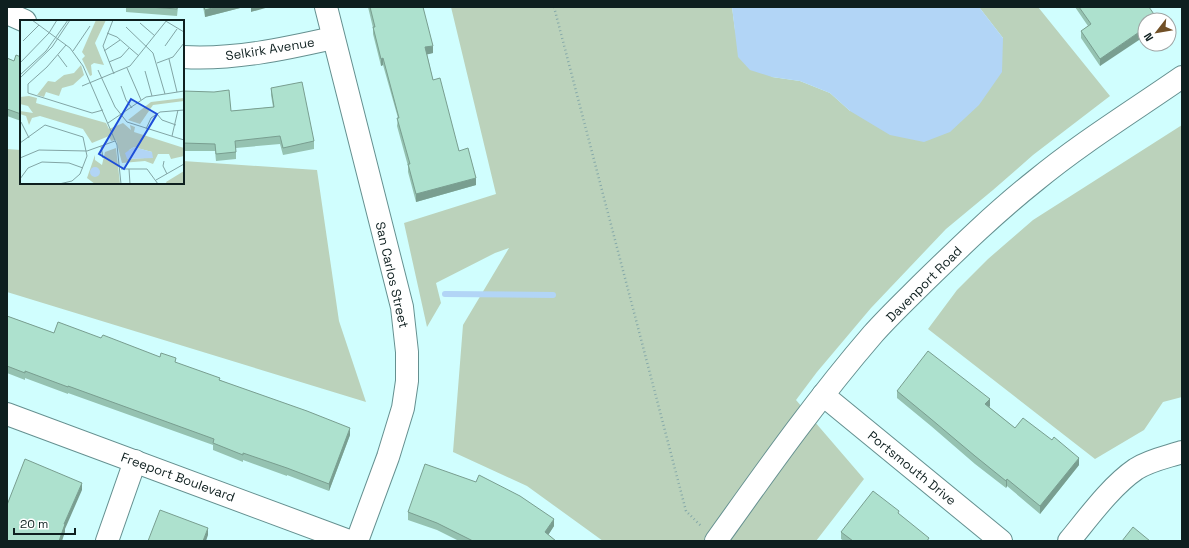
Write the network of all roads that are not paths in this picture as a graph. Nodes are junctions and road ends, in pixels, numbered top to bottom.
1 (326, 7) edge
2 (7, 13) edge
3 (23, 20) edge
4 (333, 38) junction
5 (184, 57) edge
6 (1182, 77) edge
7 (823, 395) junction
8 (7, 414) edge
9 (1182, 452) edge
10 (135, 461) junction
11 (710, 536) edge
12 (107, 541) edge
13 (349, 541) edge
14 (357, 541) edge
15 (1001, 541) edge
16 (1069, 541) edge

1 - 4 street, San Carlos Street
2 - 3 street
4 - 5 street, Selkirk Avenue
4 - 14 street, San Carlos Street
6 - 7 street, Davenport Road
7 - 11 street, Davenport Road
7 - 15 street, Portsmouth Drive
8 - 10 street, Freeport Boulevard
9 - 16 street
10 - 12 street
10 - 13 street, Freeport Boulevard

